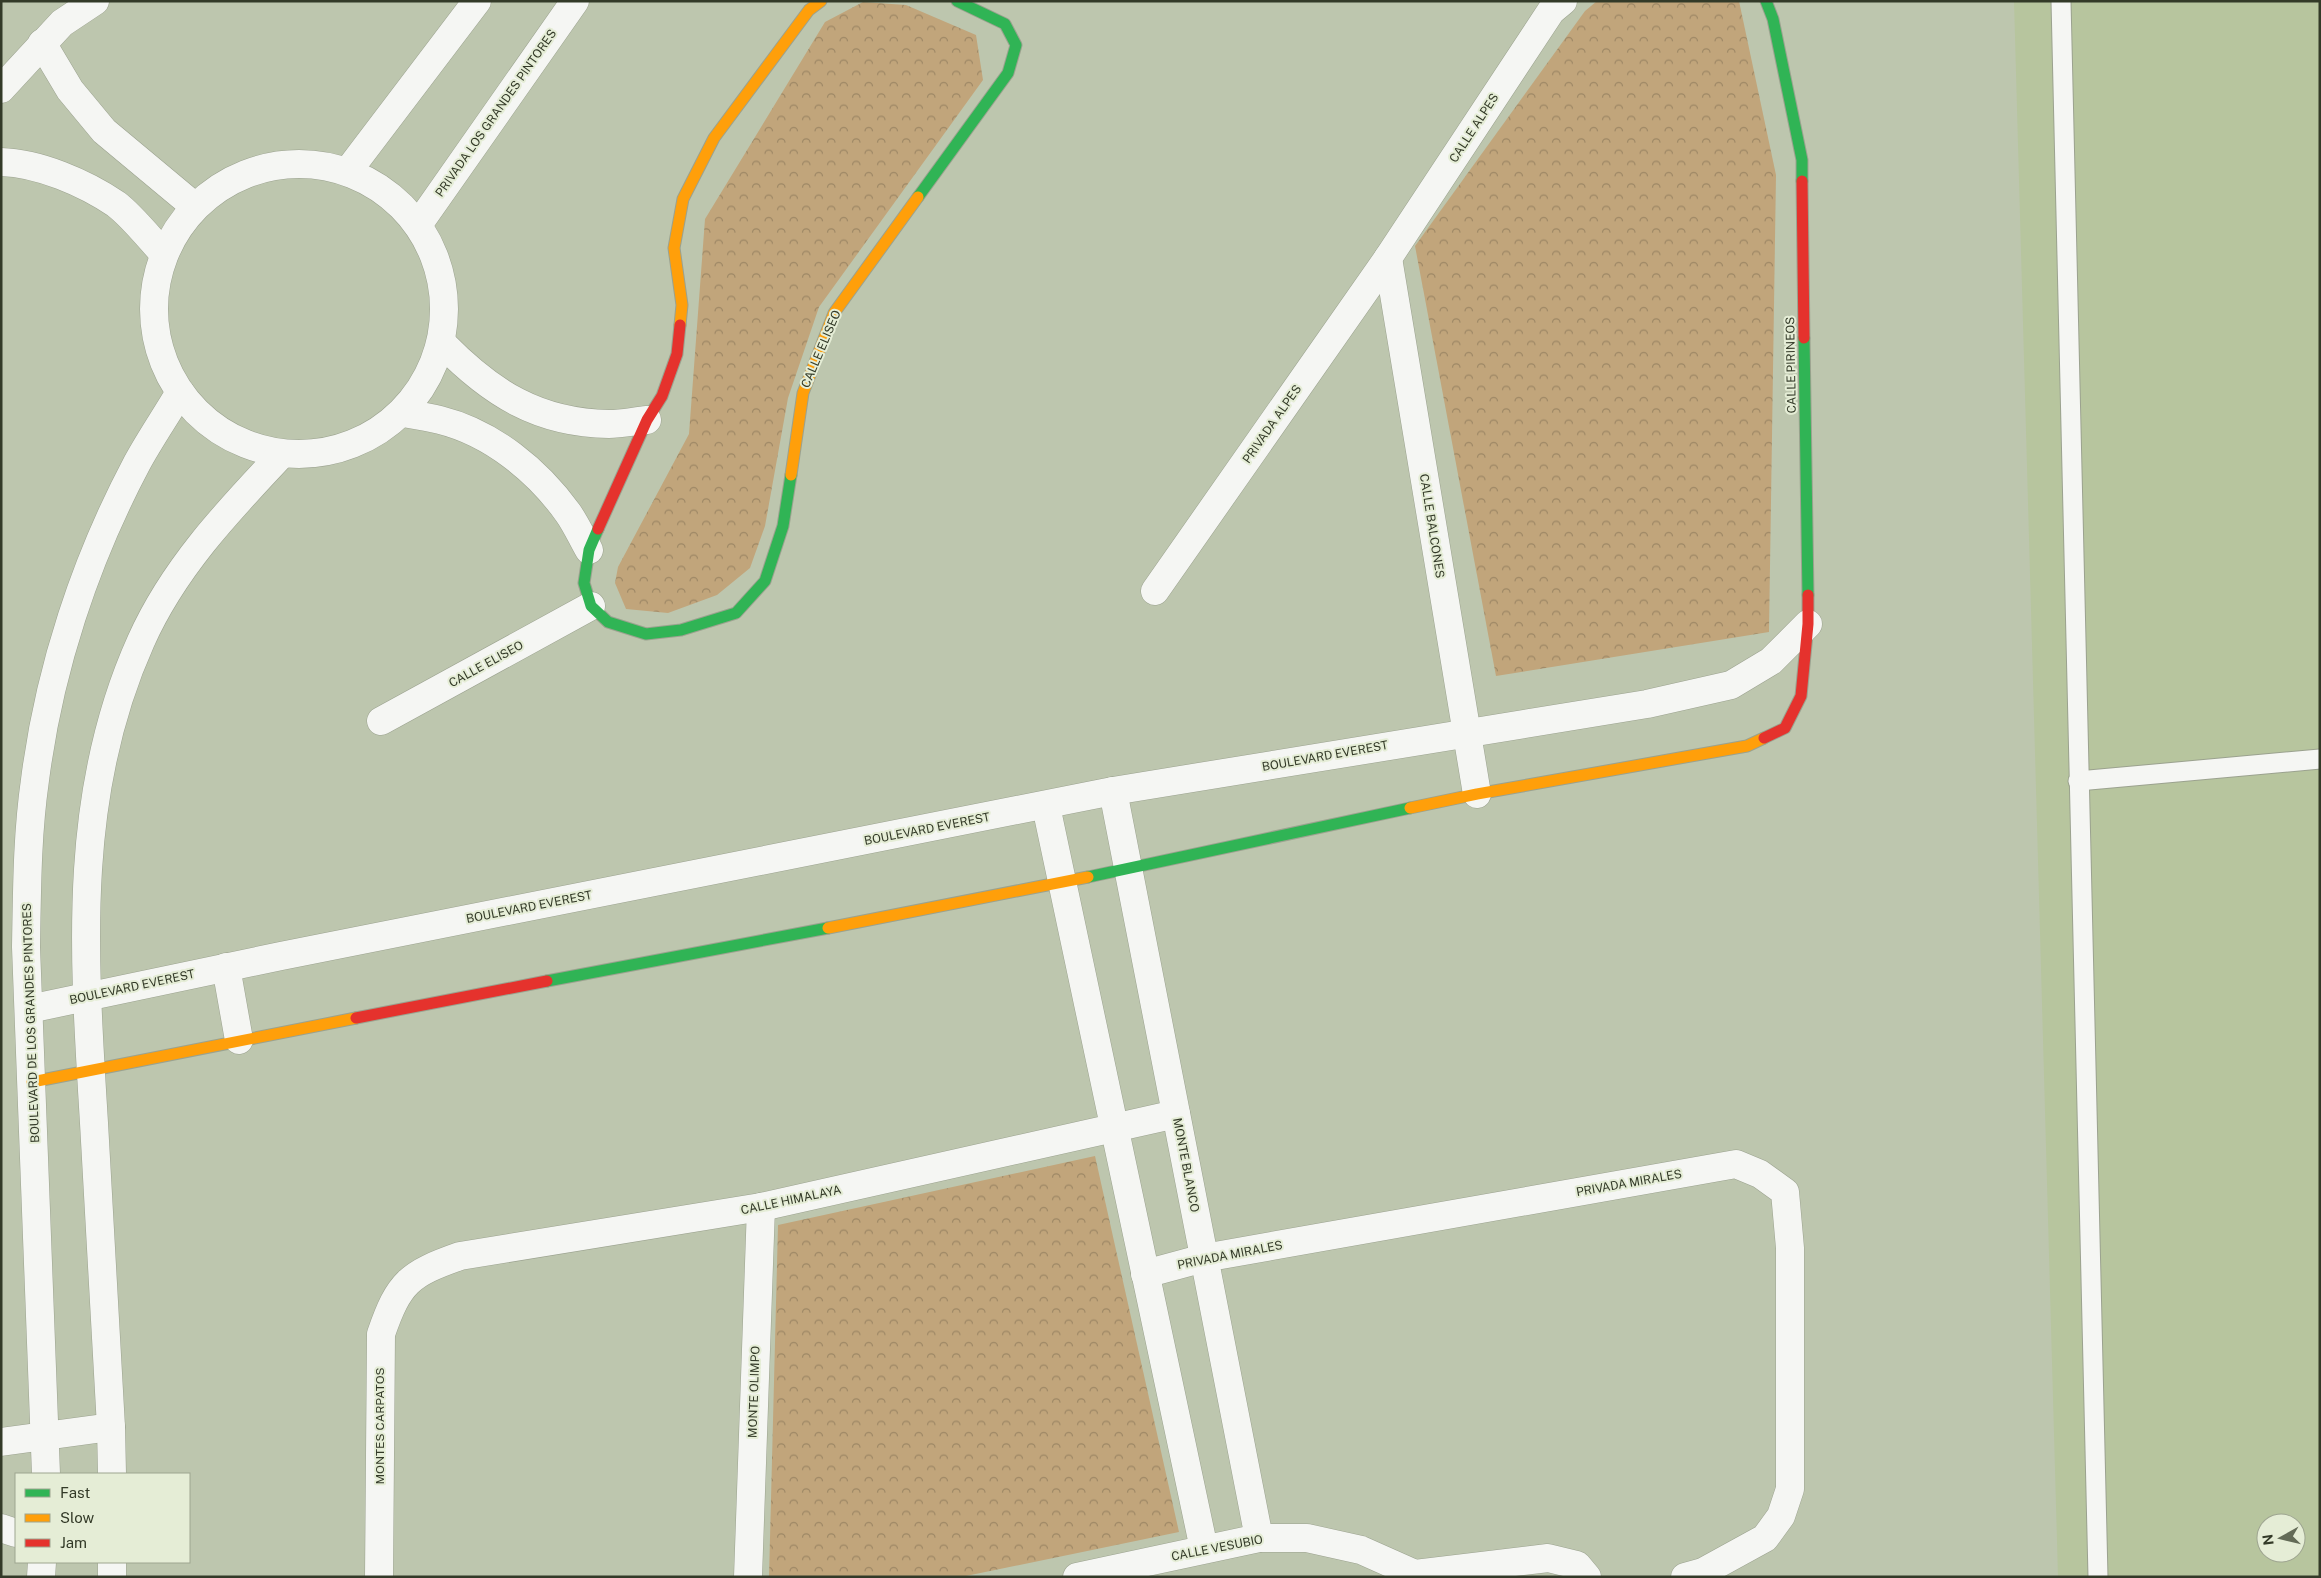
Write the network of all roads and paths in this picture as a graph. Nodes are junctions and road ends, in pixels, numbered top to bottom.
1 (95, 1) edge
2 (477, 1) edge
3 (574, 1) edge
4 (821, 1) edge
5 (957, 1) edge
6 (1563, 1) edge
7 (1766, 1) edge
8 (2061, 1) edge
9 (42, 44) junction
10 (1, 89) edge
11 (1, 162) edge
12 (348, 171) junction
13 (194, 206) junction
14 (418, 225) junction
15 (164, 254) junction
16 (1388, 258) junction
17 (442, 344) junction
18 (180, 392) junction
19 (403, 413) junction
20 (647, 420) junction
21 (280, 456) junction
22 (589, 550) junction
23 (1155, 591) dead end
24 (591, 606) junction
25 (1808, 624) junction
26 (381, 721) dead end
27 (1467, 732) junction
28 (2320, 759) edge
29 (2078, 781) junction
30 (1113, 791) junction
31 (1477, 794) junction
32 (1046, 806) junction
33 (1128, 869) junction
34 (1062, 883) junction
35 (226, 967) junction
36 (88, 996) junction
37 (29, 1010) junction
38 (239, 1040) junction
39 (91, 1069) junction
40 (32, 1082) junction
41 (1176, 1114) junction
42 (1114, 1129) junction
43 (761, 1208) junction
44 (1204, 1258) junction
45 (1145, 1274) junction
46 (408, 1282) joint
47 (111, 1427) junction
48 (46, 1437) junction
49 (1, 1442) edge
50 (46, 1473) edge
51 (112, 1473) edge
52 (1, 1528) edge
53 (15, 1532) edge
54 (1259, 1538) junction
55 (1204, 1549) junction
56 (42, 1563) edge
57 (112, 1563) edge
58 (41, 1577) edge
59 (112, 1577) edge
60 (380, 1577) edge
61 (748, 1577) edge
62 (1076, 1577) edge
63 (1587, 1577) edge
64 (1685, 1577) edge
65 (2098, 1577) edge

1 - 9 street
2 - 12 street
3 - 14 street, PRIVADA LOS GRANDES PINTORES
4 - 20 street
5 - 24 street, CALLE ELISEO
6 - 16 street, CALLE ALPES
7 - 25 street, CALLE PIRINEOS
8 - 29 lane
9 - 10 street
9 - 13 street
11 - 15 street
12 - 13 street
12 - 14 street
13 - 15 street
14 - 17 street
15 - 18 street
16 - 23 street, PRIVADA ALPES
16 - 27 street, CALLE BALCONES
17 - 19 street
17 - 20 street
18 - 21 street
18 - 37 street, BOULEVARD DE LOS GRANDES PINTORES
19 - 21 street
19 - 22 street
20 - 22 street
21 - 36 street
22 - 24 street
24 - 26 street, CALLE ELISEO
25 - 27 street, BOULEVARD EVEREST
25 - 31 street, CALLE PIRINEOS
27 - 30 street, BOULEVARD EVEREST
27 - 31 street, CALLE BALCONES
28 - 29 lane
29 - 65 lane
30 - 32 street, BOULEVARD EVEREST
30 - 33 street, MONTE BLANCO
31 - 33 street
32 - 34 street
32 - 35 street, BOULEVARD EVEREST
33 - 34 street
33 - 41 street, MONTE BLANCO
34 - 38 street
34 - 42 street
35 - 36 street, BOULEVARD EVEREST
35 - 38 street
36 - 37 street, BOULEVARD EVEREST
36 - 39 street
37 - 40 street, BOULEVARD DE LOS GRANDES PINTORES
38 - 39 street
39 - 40 street
39 - 47 street
40 - 48 street, BOULEVARD DE LOS GRANDES PINTORES
41 - 42 street, CALLE HIMALAYA
41 - 44 street, MONTE BLANCO
42 - 43 street, CALLE HIMALAYA
42 - 45 street
43 - 46 street, CALLE HIMALAYA
43 - 61 street, MONTE OLIMPO
44 - 45 street, PRIVADA MIRALES
44 - 54 street, MONTE BLANCO
44 - 64 street, PRIVADA MIRALES
45 - 55 street
46 - 60 street, MONTES CARPATOS
47 - 48 street
47 - 51 street
48 - 49 street
48 - 50 street, BOULEVARD DE LOS GRANDES PINTORES
52 - 53 street
54 - 55 street, CALLE VESUBIO
54 - 63 street, CALLE VESUBIO
55 - 62 street, CALLE VESUBIO
56 - 58 street
57 - 59 street

